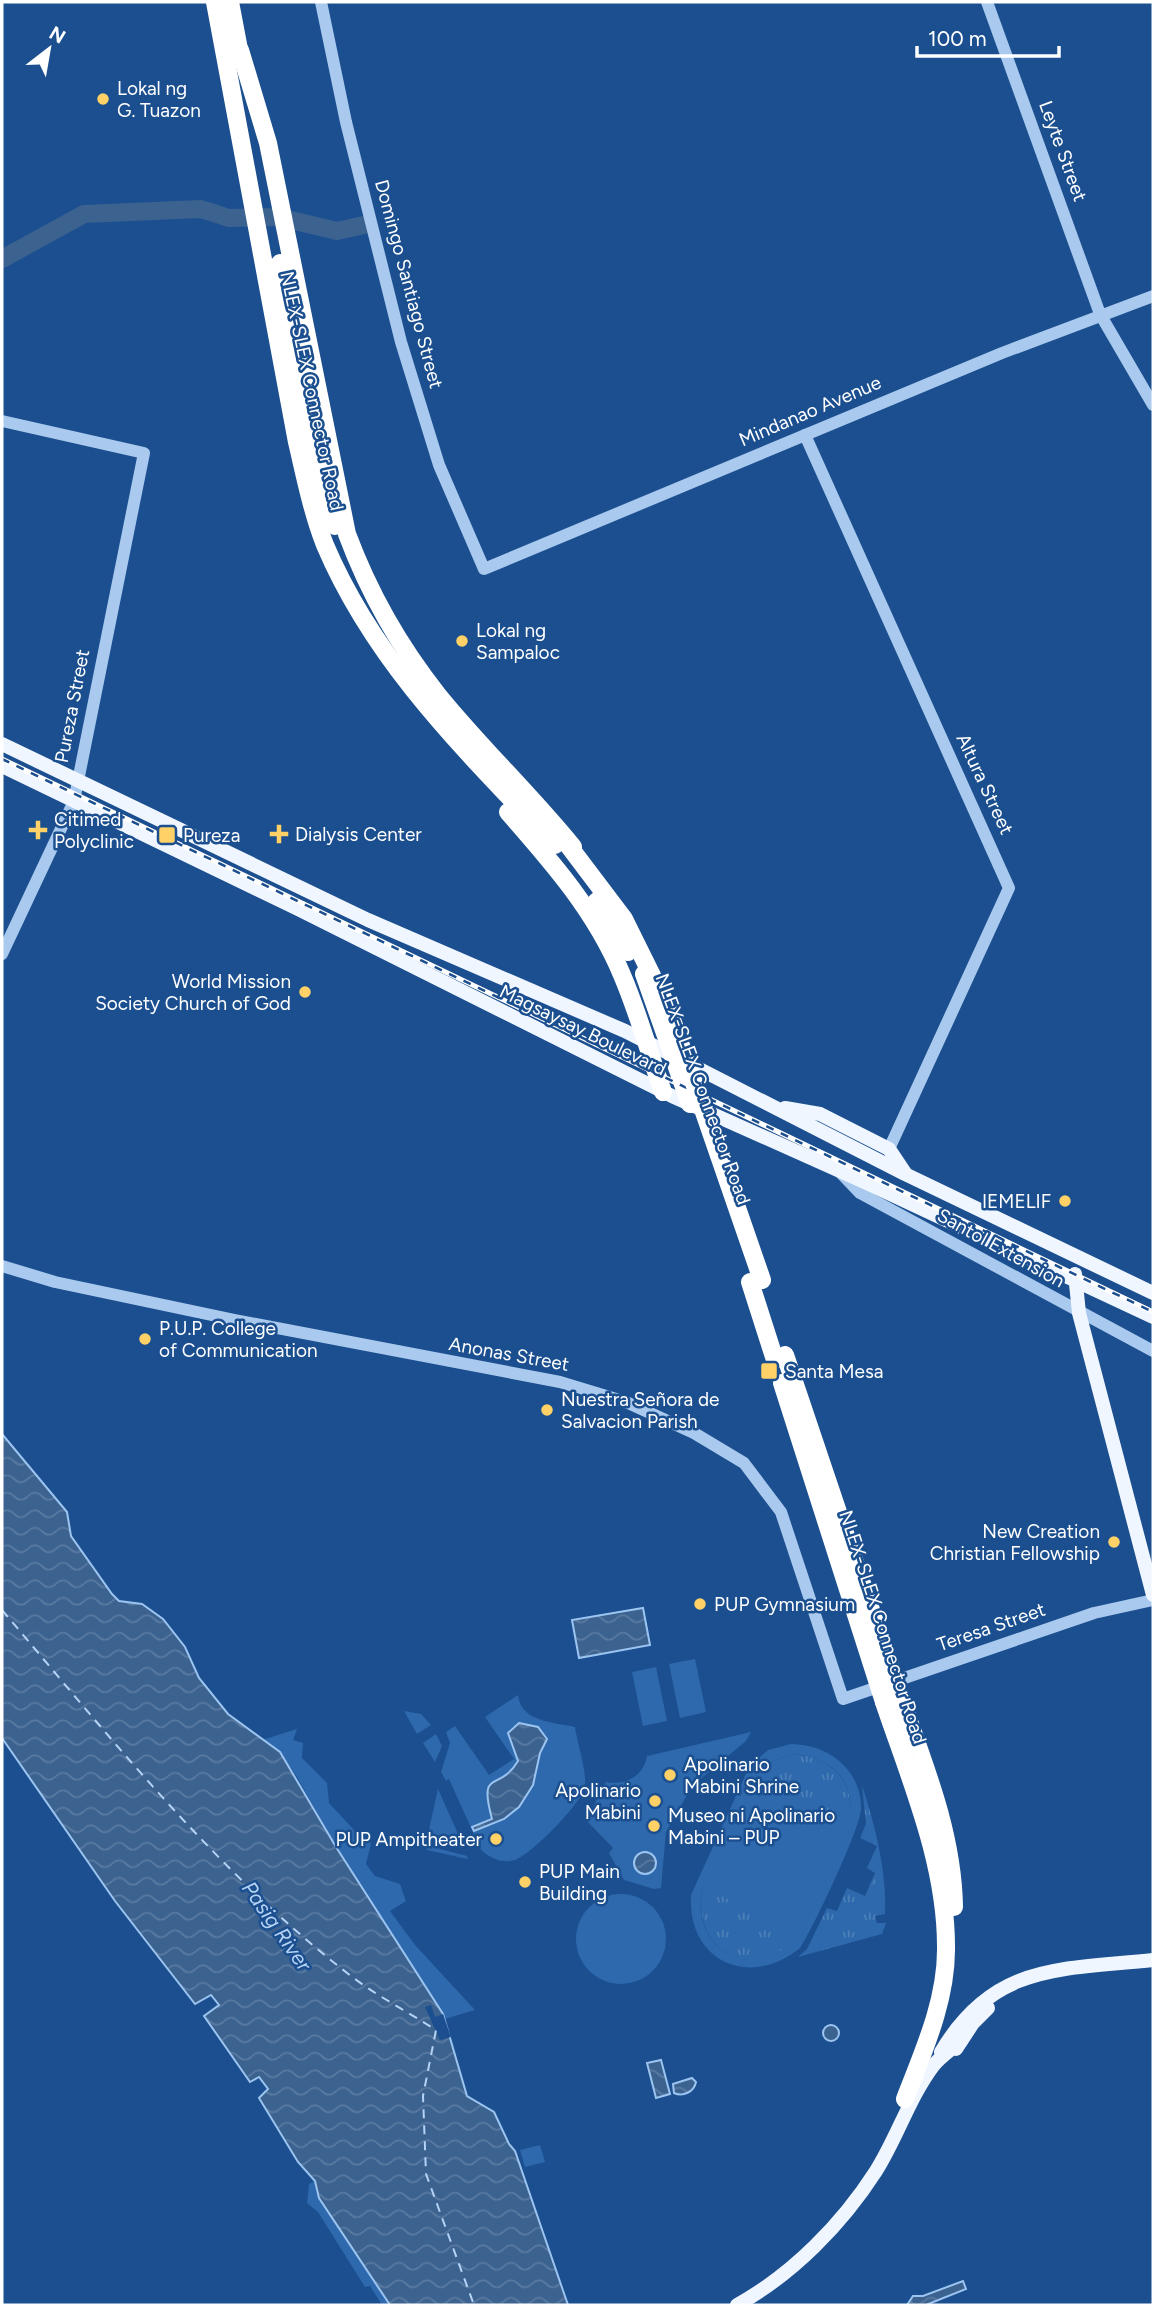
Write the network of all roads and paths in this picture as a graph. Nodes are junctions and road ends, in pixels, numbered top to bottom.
1 (213, 2) edge
2 (230, 2) edge
3 (321, 2) edge
4 (987, 2) edge
5 (232, 52) junction
6 (1153, 296) edge
7 (1100, 313) junction
8 (1153, 405) edge
9 (2, 421) edge
10 (805, 435) junction
11 (484, 569) joint
12 (366, 626) junction
13 (2, 744) edge
14 (2, 766) edge
15 (78, 780) junction
16 (74, 801) junction
17 (2, 954) edge
18 (636, 1016) junction
19 (625, 1031) junction
20 (645, 1041) junction
21 (673, 1055) junction
22 (663, 1091) junction
23 (690, 1104) junction
24 (769, 1105) junction
25 (889, 1149) junction
26 (837, 1170) junction
27 (905, 1174) junction
28 (1074, 1255) junction
29 (2, 1266) edge
30 (1075, 1279) junction
31 (1153, 1293) edge
32 (1079, 1313) junction
33 (1153, 1317) edge
34 (1153, 1351) edge
35 (1153, 1598) edge
36 (843, 1699) joint
37 (1153, 1960) edge
38 (1153, 1968) edge
39 (939, 2067) junction
40 (737, 2305) edge

1 - 5 highway
2 - 5 highway, NLEX-SLEX Connector Road
3 - 11 street, Domingo Santiago Street
4 - 7 street, Leyte Street
5 - 12 highway, NLEX-SLEX Connector Road
5 - 12 highway, NLEX-SLEX Connector Road, bridge
5 - 21 highway
6 - 7 street, Mindanao Avenue
7 - 8 street, Leyte Street
7 - 10 street, Mindanao Avenue
9 - 15 street, Pureza Street
10 - 11 street, Mindanao Avenue
10 - 25 street, Altura Street
12 - 18 highway
13 - 15 main road, Magsaysay Boulevard
14 - 16 main road, Magsaysay Boulevard
15 - 16 street, Pureza Street
15 - 19 main road, Magsaysay Boulevard
16 - 17 street, Pureza Street
16 - 22 main road, Magsaysay Boulevard
18 - 19 highway
18 - 20 highway
19 - 20 main road, Magsaysay Boulevard
20 - 21 main road, Magsaysay Boulevard
20 - 22 highway
21 - 22 highway
21 - 23 highway
21 - 24 main road, Magsaysay Boulevard
22 - 23 main road, Magsaysay Boulevard
23 - 26 main road, Magsaysay Boulevard
24 - 25 main road
24 - 27 main road, Magsaysay Boulevard
25 - 27 main road
26 - 30 main road, Magsaysay Boulevard
26 - 32 street, Santol Extension
27 - 28 main road, Magsaysay Boulevard
28 - 30 main road
28 - 31 main road, Magsaysay Boulevard
29 - 36 street, Anonas Street
30 - 32 main road
30 - 33 main road, Magsaysay Boulevard
32 - 34 street, Santol Extension
32 - 35 main road
35 - 36 street, Teresa Street
37 - 39 main road
38 - 39 main road
39 - 40 main road

